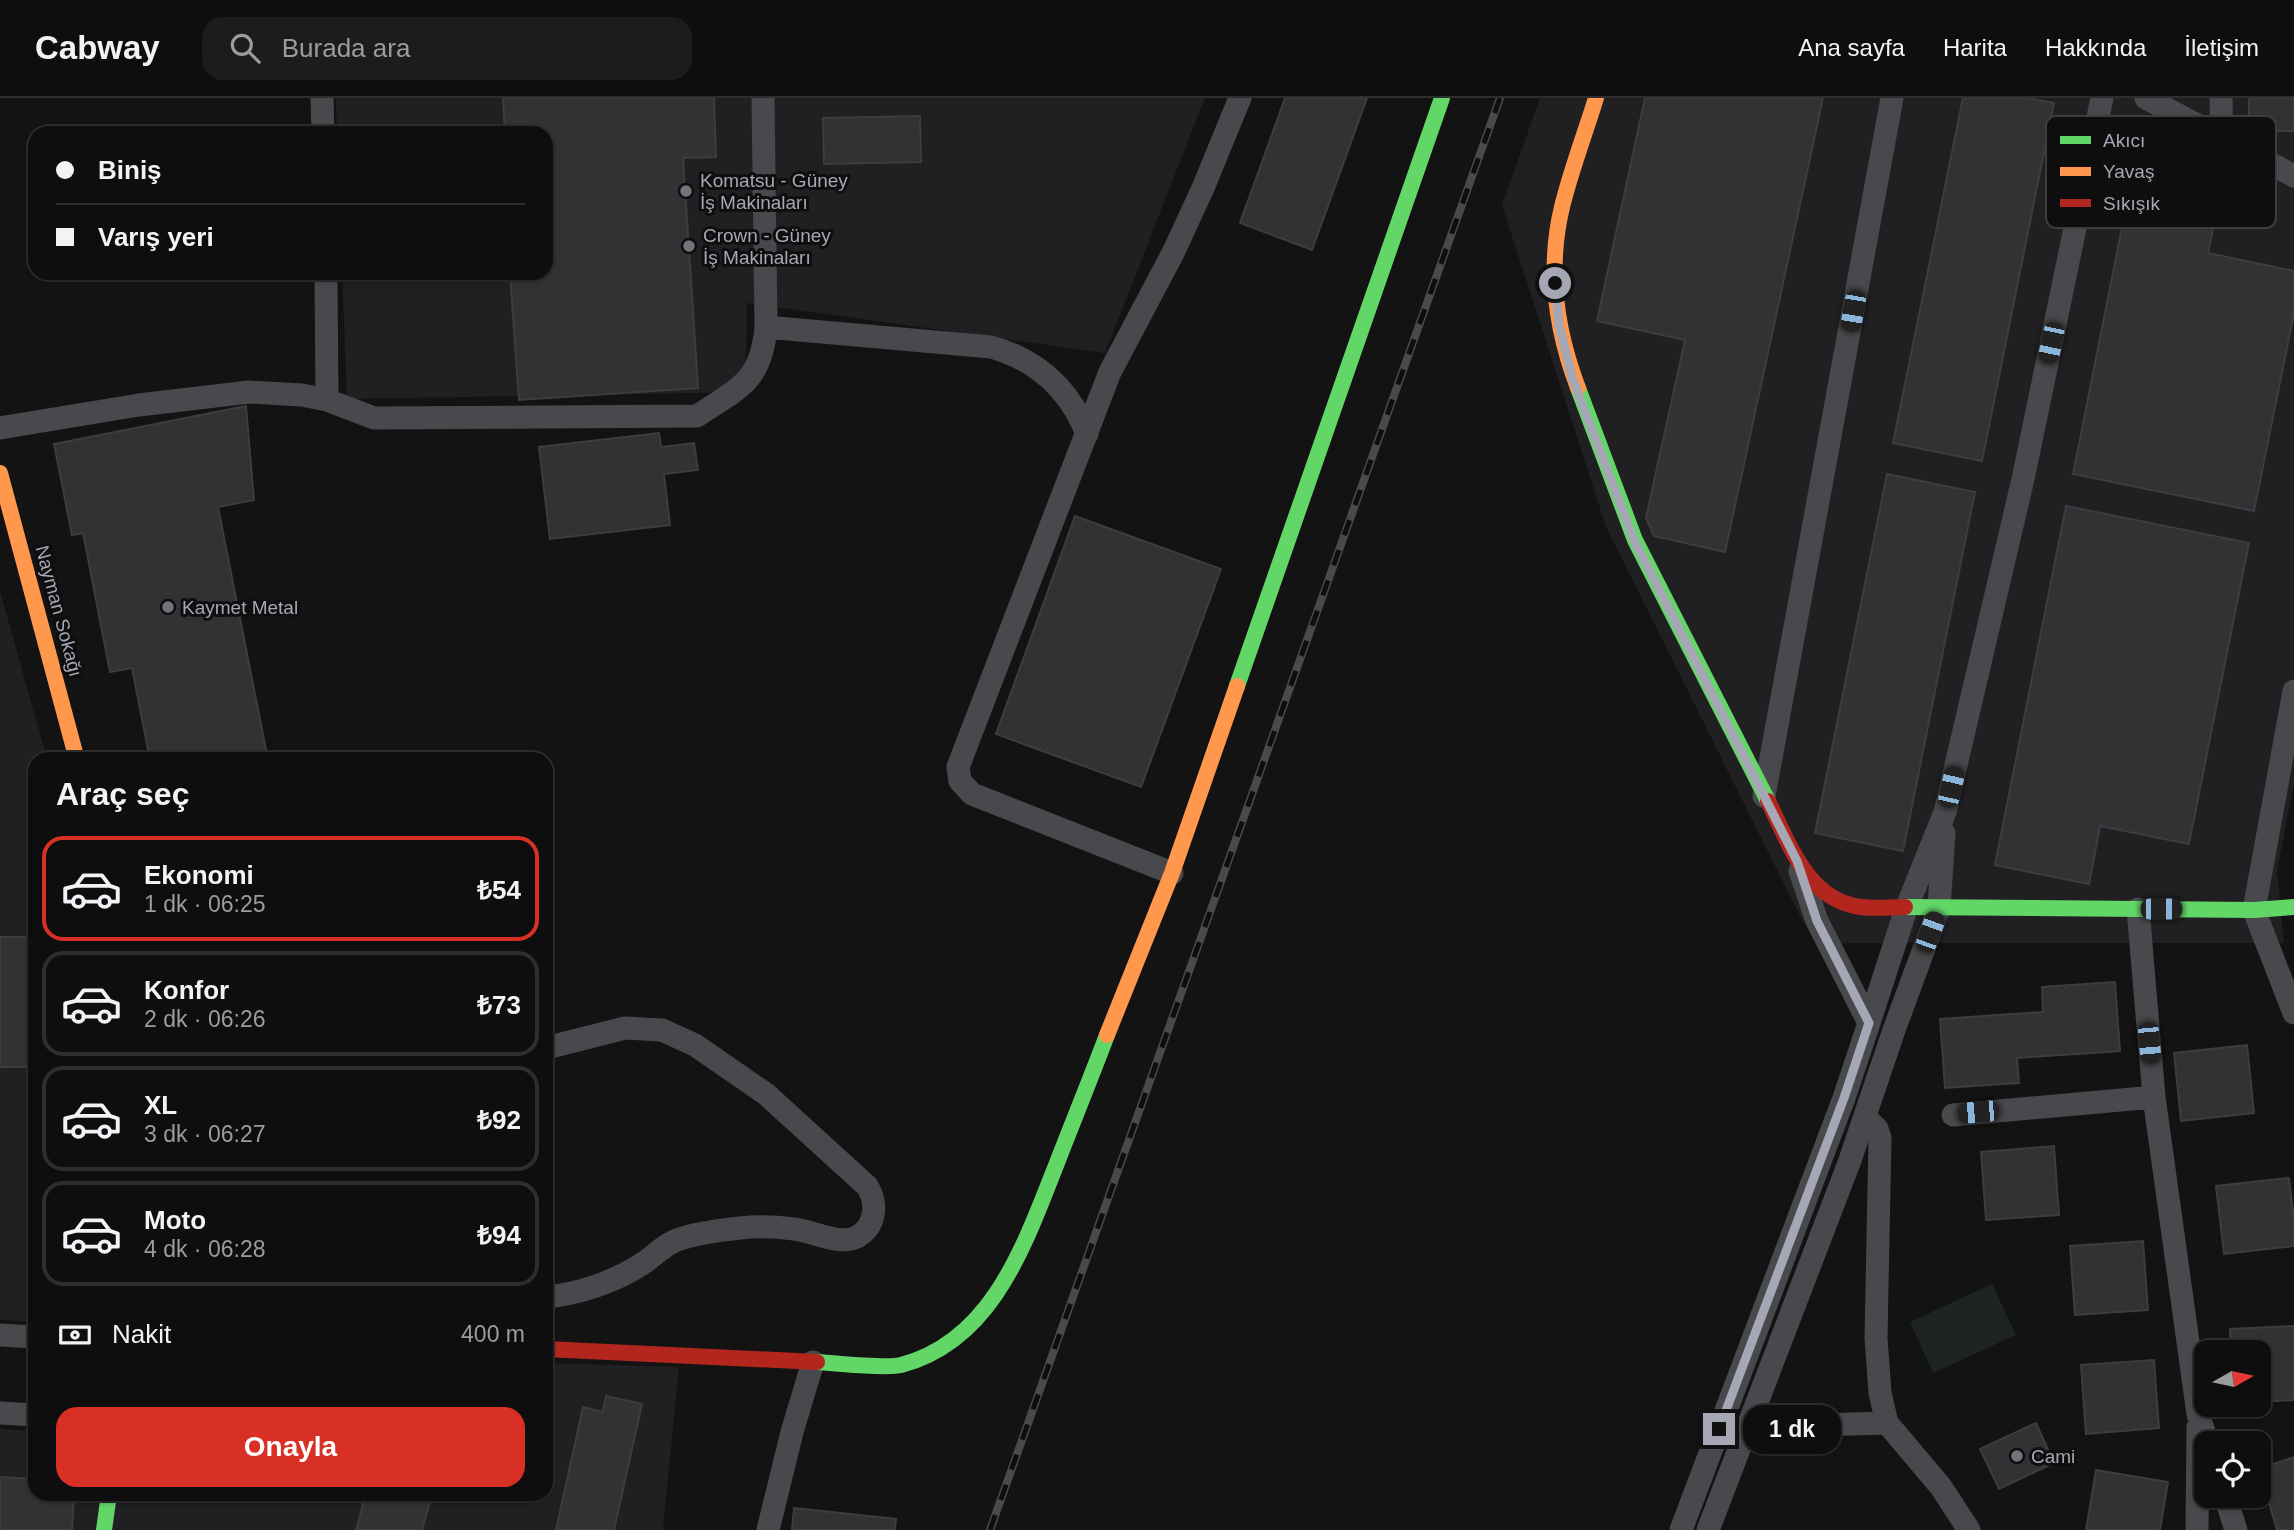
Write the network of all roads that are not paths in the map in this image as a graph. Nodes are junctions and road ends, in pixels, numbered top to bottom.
1 (322, 98) edge
2 (763, 98) edge
3 (1240, 98) edge
4 (1442, 98) edge
5 (1596, 98) edge
6 (1892, 98) edge
7 (2102, 98) edge
8 (2146, 98) edge
9 (2221, 98) edge
10 (2098, 116) edge
11 (2180, 116) edge
12 (2221, 116) edge
13 (323, 126) edge
14 (2276, 166) edge
15 (2294, 176) edge
16 (2075, 228) edge
17 (326, 280) edge
18 (766, 327) junction
19 (327, 400) junction
20 (0, 428) edge
21 (1087, 433) junction
22 (0, 473) edge
23 (2294, 691) edge
24 (75, 752) edge
25 (1764, 796) junction
26 (1945, 812) junction
27 (1797, 861) junction
28 (1172, 873) junction
29 (2294, 907) edge
30 (1939, 908) junction
31 (1906, 909) junction
32 (2138, 909) junction
33 (2254, 909) junction
34 (2294, 1013) edge
35 (1869, 1023) junction
36 (553, 1046) edge
37 (2154, 1097) junction
38 (1953, 1115) dead end
39 (1866, 1118) junction
40 (553, 1296) edge
41 (0, 1335) edge
42 (28, 1337) edge
43 (553, 1349) edge
44 (813, 1362) junction
45 (2194, 1385) edge
46 (0, 1413) edge
47 (28, 1415) edge
48 (2198, 1418) edge
49 (1887, 1423) junction
50 (1748, 1427) junction
51 (109, 1501) edge
52 (2229, 1508) edge
53 (104, 1530) edge
54 (768, 1530) edge
55 (1681, 1530) edge
56 (1708, 1530) edge
57 (1969, 1530) edge
58 (2197, 1530) edge
59 (2236, 1530) edge

1 - 13 street
2 - 18 street
3 - 21 street
4 - 28 street
5 - 25 street
6 - 25 street
7 - 10 street
8 - 11 street
9 - 12 street
14 - 15 street
16 - 26 street
17 - 19 street
18 - 19 street
18 - 21 street
19 - 20 street
21 - 28 street
22 - 24 street, Nayman Sokağı
23 - 33 street
25 - 27 street
26 - 30 street
26 - 31 street
27 - 31 street
27 - 35 street
28 - 44 street
29 - 33 street
30 - 31 street
30 - 32 street
30 - 39 street
31 - 35 street
32 - 33 street
32 - 37 street
33 - 34 street
35 - 55 street
36 - 40 street
37 - 38 street
37 - 45 street
39 - 49 street
39 - 50 street
41 - 42 street
43 - 44 street
44 - 54 street
46 - 47 street
48 - 58 street
49 - 50 street
49 - 57 street
50 - 56 street
51 - 53 street
52 - 59 street

